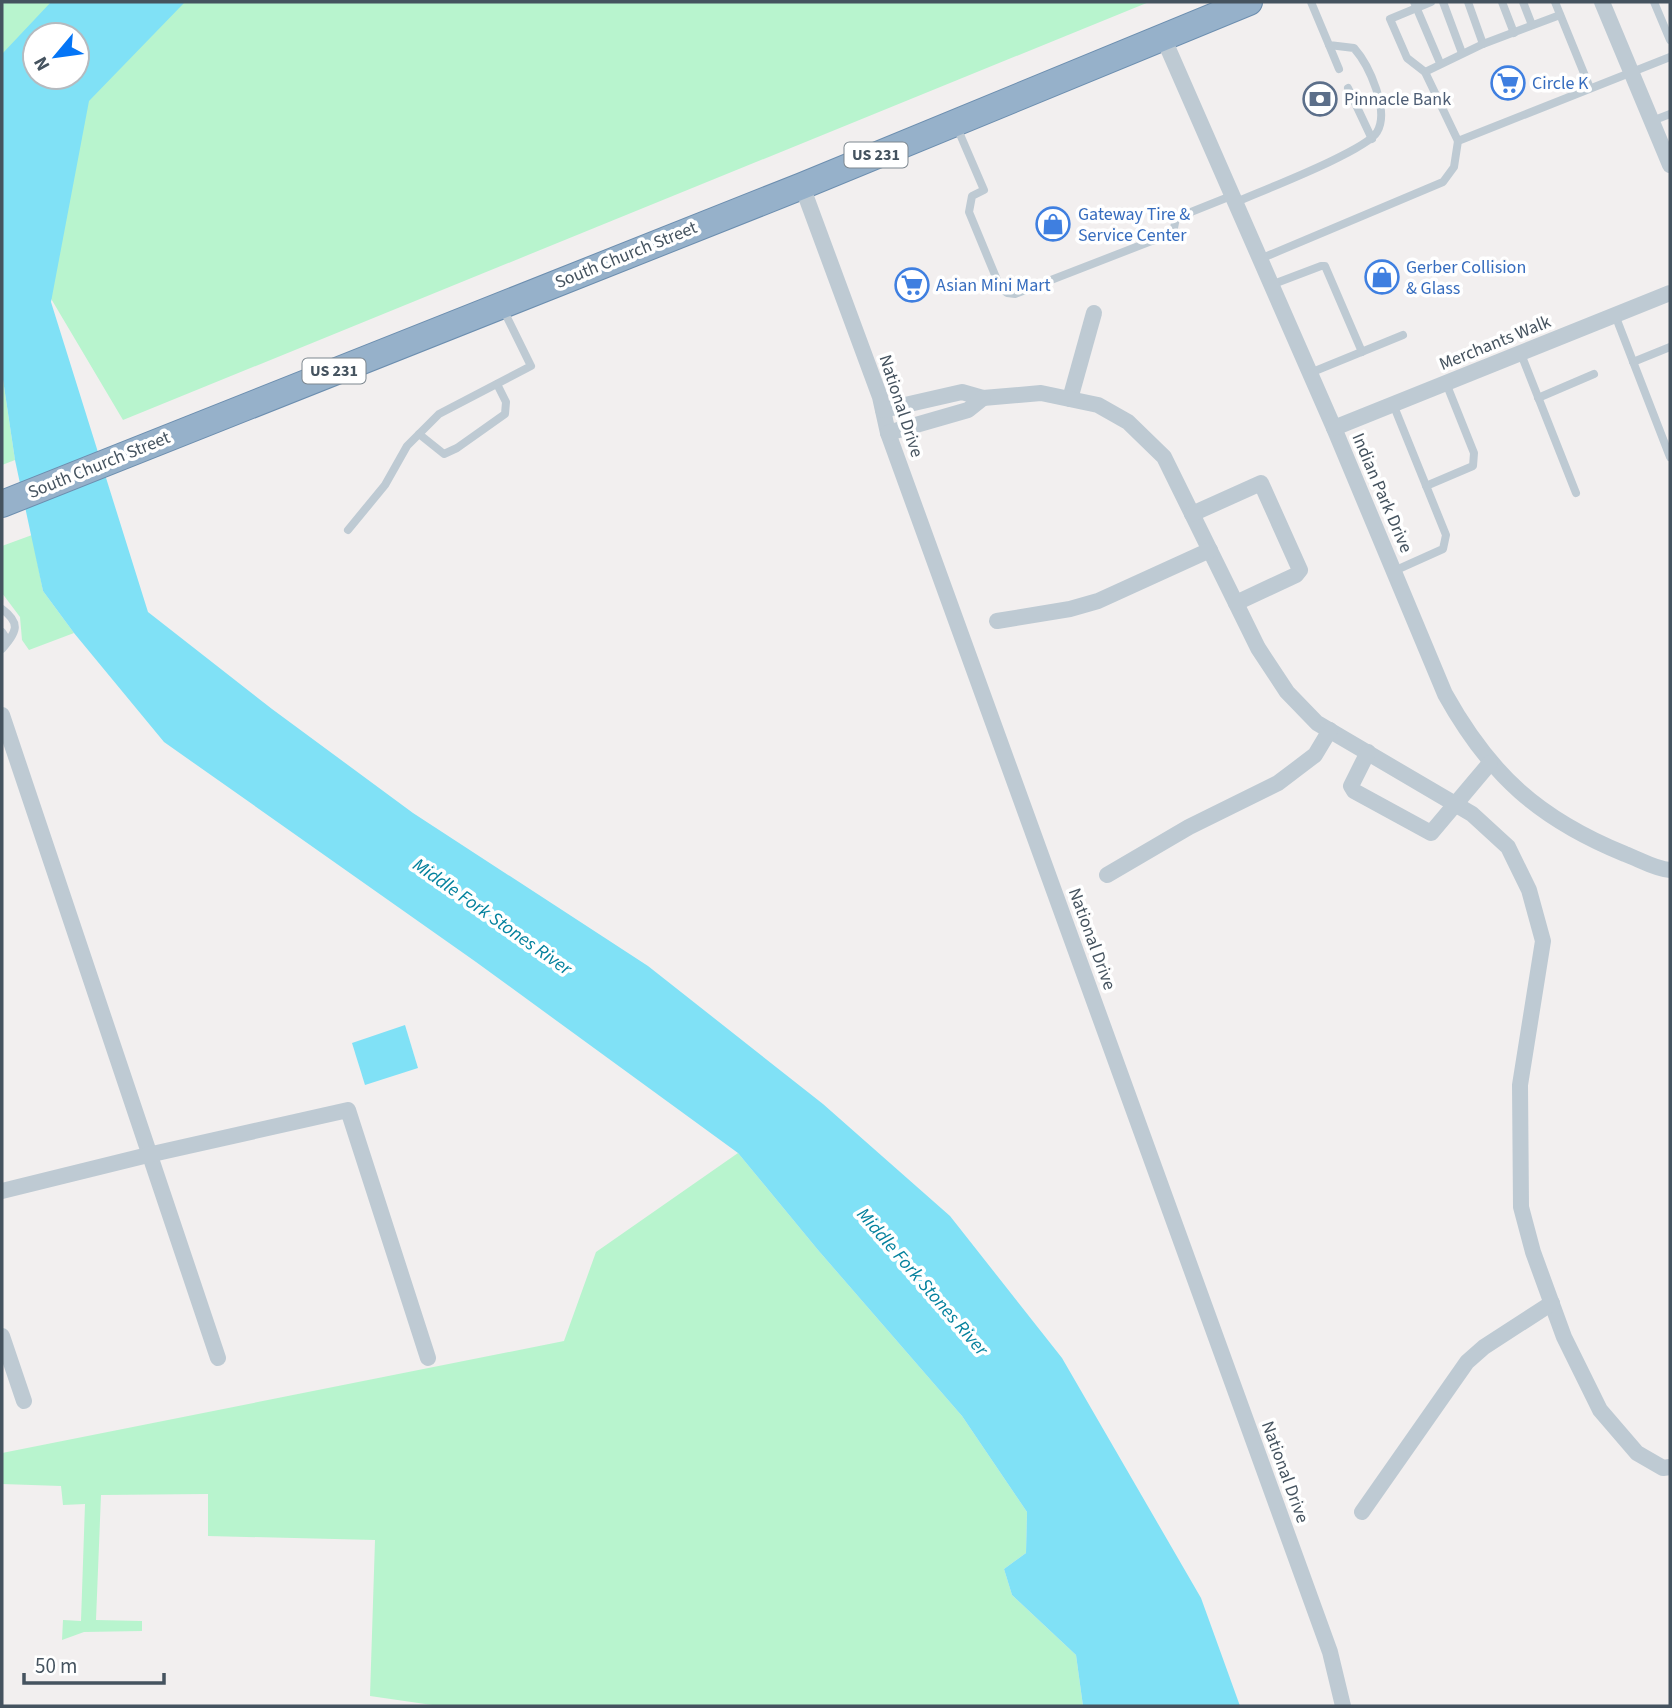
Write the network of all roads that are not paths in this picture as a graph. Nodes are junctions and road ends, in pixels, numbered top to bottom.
1 (1249, 2) edge
2 (1311, 2) edge
3 (1432, 2) edge
4 (1443, 2) edge
5 (1468, 2) edge
6 (1502, 2) edge
7 (1523, 2) edge
8 (1555, 2) edge
9 (1602, 2) edge
10 (1654, 2) edge
11 (1415, 5) edge
12 (1560, 15) junction
13 (1532, 25) junction
14 (1514, 33) junction
15 (1163, 37) junction
16 (1670, 40) edge
17 (1483, 44) junction
18 (1329, 45) junction
19 (1462, 53) junction
20 (1670, 57) edge
21 (1440, 63) junction
22 (1339, 69) dead end
23 (1425, 72) junction
24 (1631, 72) junction
25 (1348, 88) dead end
26 (1590, 88) junction
27 (1670, 114) edge
28 (1652, 121) junction
29 (955, 122) junction
30 (1372, 139) junction
31 (1458, 141) junction
32 (1670, 165) edge
33 (802, 186) junction
34 (1233, 199) junction
35 (1260, 259) junction
36 (1272, 285) junction
37 (1670, 293) edge
38 (501, 305) junction
39 (1094, 313) dead end
40 (1615, 315) junction
41 (1403, 335) dead end
42 (1670, 347) edge
43 (1362, 352) junction
44 (1521, 354) junction
45 (1633, 362) junction
46 (1310, 373) junction
47 (1594, 374) dead end
48 (1446, 383) junction
49 (497, 384) junction
50 (983, 398) junction
51 (1538, 398) junction
52 (1070, 399) junction
53 (1393, 404) junction
54 (883, 410) junction
55 (1334, 428) junction
56 (888, 432) junction
57 (419, 434) junction
58 (1670, 457) edge
59 (1426, 486) junction
60 (1576, 493) dead end
61 (2, 504) edge
62 (1192, 514) junction
63 (348, 530) dead end
64 (1210, 550) junction
65 (1394, 571) junction
66 (1236, 603) junction
67 (2, 609) edge
68 (997, 621) dead end
69 (2, 632) edge
70 (5, 645) edge
71 (2, 715) edge
72 (1330, 730) junction
73 (1368, 752) junction
74 (1490, 764) junction
75 (1455, 804) junction
76 (1670, 870) edge
77 (1107, 875) dead end
78 (148, 1155) junction
79 (2, 1191) edge
80 (1552, 1303) junction
81 (2, 1336) edge
82 (428, 1358) dead end
83 (218, 1359) dead end
84 (24, 1401) dead end
85 (1670, 1467) edge
86 (1362, 1512) dead end
87 (1343, 1706) edge

1 - 15 highway, South Church Street / US 231
2 - 18 lane
3 - 11 lane
4 - 19 lane
5 - 17 lane
6 - 14 lane
7 - 13 lane
8 - 12 lane
9 - 24 street
10 - 16 lane
11 - 21 lane
11 - 23 lane
12 - 13 lane
12 - 26 lane
13 - 14 lane
14 - 17 lane
15 - 29 highway, South Church Street / US 231
15 - 34 street, Indian Park Drive
17 - 19 lane
18 - 22 lane
18 - 30 lane
19 - 21 lane
20 - 24 lane
21 - 23 lane
23 - 31 lane
24 - 26 lane
24 - 28 street
25 - 30 lane
26 - 31 lane
27 - 28 lane
28 - 32 street
29 - 33 highway, South Church Street / US 231
29 - 34 lane
30 - 34 lane
31 - 35 lane
33 - 38 highway, South Church Street / US 231
33 - 54 street, National Drive
34 - 35 street, Indian Park Drive
35 - 36 street, Indian Park Drive
36 - 43 lane
36 - 46 street, Indian Park Drive
37 - 40 street, Merchants Walk
38 - 49 lane
38 - 61 highway, South Church Street / US 231
39 - 52 street
40 - 44 street, Merchants Walk
40 - 45 lane
41 - 43 lane
42 - 45 lane
43 - 46 lane
44 - 48 street, Merchants Walk
44 - 51 lane
45 - 58 lane
46 - 55 street, Indian Park Drive
47 - 51 lane
48 - 53 street, Merchants Walk
48 - 59 lane
49 - 57 lane
49 - 57 lane
50 - 52 street
50 - 54 street
50 - 56 street
51 - 60 lane
52 - 62 street
53 - 55 street, Merchants Walk
53 - 59 lane
54 - 56 street, National Drive
55 - 65 street, Indian Park Drive
56 - 87 street, National Drive
57 - 63 lane
59 - 65 lane
62 - 64 street
62 - 66 street
64 - 66 street
64 - 68 street
65 - 74 street, Indian Park Drive
66 - 72 street
67 - 70 lane
69 - 70 lane
71 - 78 street
72 - 73 street
72 - 77 street
73 - 75 street
73 - 75 street
74 - 75 street
74 - 76 street, Indian Park Drive
75 - 80 street
78 - 79 street
78 - 82 street
78 - 83 street
80 - 85 street
80 - 86 street
81 - 84 street

